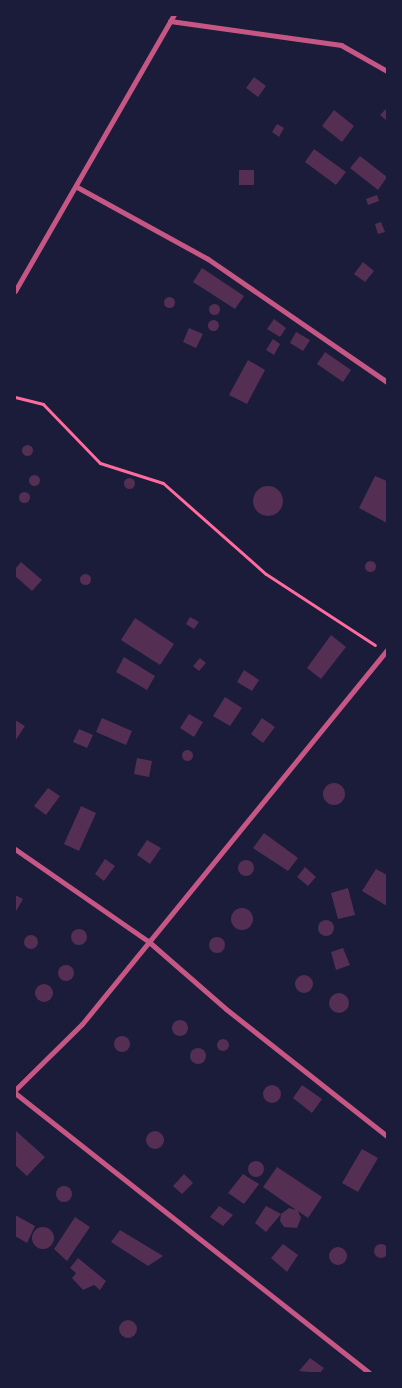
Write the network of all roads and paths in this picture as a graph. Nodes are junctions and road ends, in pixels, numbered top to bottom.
1 (174, 15) edge
2 (170, 21) junction
3 (387, 71) edge
4 (77, 187) junction
5 (15, 291) edge
6 (387, 382) edge
7 (15, 397) edge
8 (387, 651) edge
9 (15, 849) edge
10 (148, 941) junction
11 (15, 1092) edge
12 (387, 1136) edge
13 (369, 1373) edge

1 - 2 street
2 - 3 street
2 - 4 street
4 - 5 street
4 - 6 street
7 - 8 path
8 - 10 street
9 - 10 street
10 - 11 street
10 - 12 street
11 - 13 street

